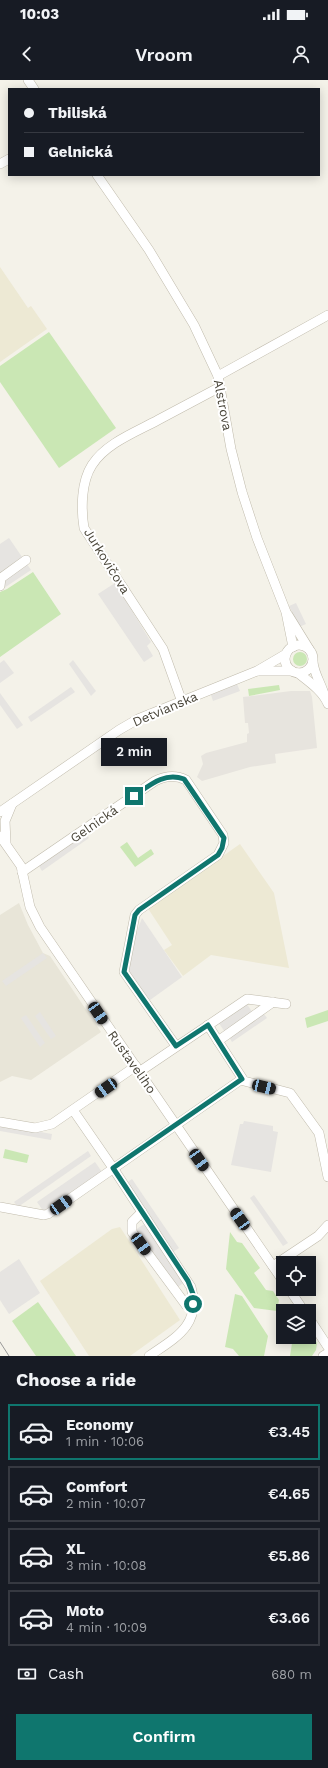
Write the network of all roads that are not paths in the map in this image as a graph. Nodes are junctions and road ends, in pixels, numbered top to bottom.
1 (98, 176) edge
2 (328, 315) edge
3 (218, 376) junction
4 (220, 387) junction
5 (26, 560) dead end
6 (0, 586) edge
7 (286, 612) junction
8 (293, 647) junction
9 (309, 649) junction
10 (286, 654) junction
11 (313, 662) junction
12 (257, 672) junction
13 (295, 672) junction
14 (182, 702) junction
15 (327, 702) edge
16 (12, 804) junction
17 (0, 812) edge
18 (0, 836) edge
19 (3, 843) edge
20 (22, 872) junction
21 (273, 1002) junction
22 (286, 1004) dead end
23 (208, 1025) junction
24 (218, 1042) junction
25 (176, 1046) junction
26 (138, 1069) junction
27 (242, 1079) junction
28 (72, 1110) junction
29 (0, 1122) edge
30 (176, 1125) junction
31 (113, 1168) junction
32 (328, 1178) edge
33 (0, 1207) edge
34 (142, 1212) junction
35 (326, 1228) edge
36 (273, 1266) junction
37 (276, 1270) edge
38 (193, 1308) junction
39 (316, 1329) edge
40 (328, 1347) edge
41 (328, 1353) edge
42 (149, 1356) edge
43 (323, 1356) edge

1 - 3 street, Alstrova
2 - 3 street
3 - 4 street, Alstrova
4 - 7 street, Alstrova
4 - 14 street, Jurkovičova
5 - 6 street
7 - 8 street, Alstrova
7 - 9 street, Alstrova
8 - 9 street
8 - 10 street
9 - 11 street
10 - 12 street, Detvianska
10 - 13 street
11 - 13 street
11 - 15 street
12 - 13 street, Detvianska
12 - 14 street, Detvianska
13 - 15 street
14 - 16 street, Detvianska
16 - 17 street, Detvianska
16 - 19 street
18 - 19 street, Rustaveliho
19 - 20 street, Rustaveliho
20 - 25 street, Gelnická
20 - 26 street, Rustaveliho
21 - 22 street
21 - 23 street
21 - 24 street
23 - 24 street
23 - 25 street
24 - 27 street
25 - 26 street
26 - 28 street
26 - 30 street, Rustaveliho
27 - 30 street
27 - 32 street
28 - 29 street
28 - 31 street
30 - 31 street
30 - 36 street, Rustaveliho
31 - 33 street
31 - 34 street
34 - 38 street
34 - 38 street
35 - 36 street
36 - 37 street, Rustaveliho
38 - 42 street
39 - 40 street
41 - 43 street

